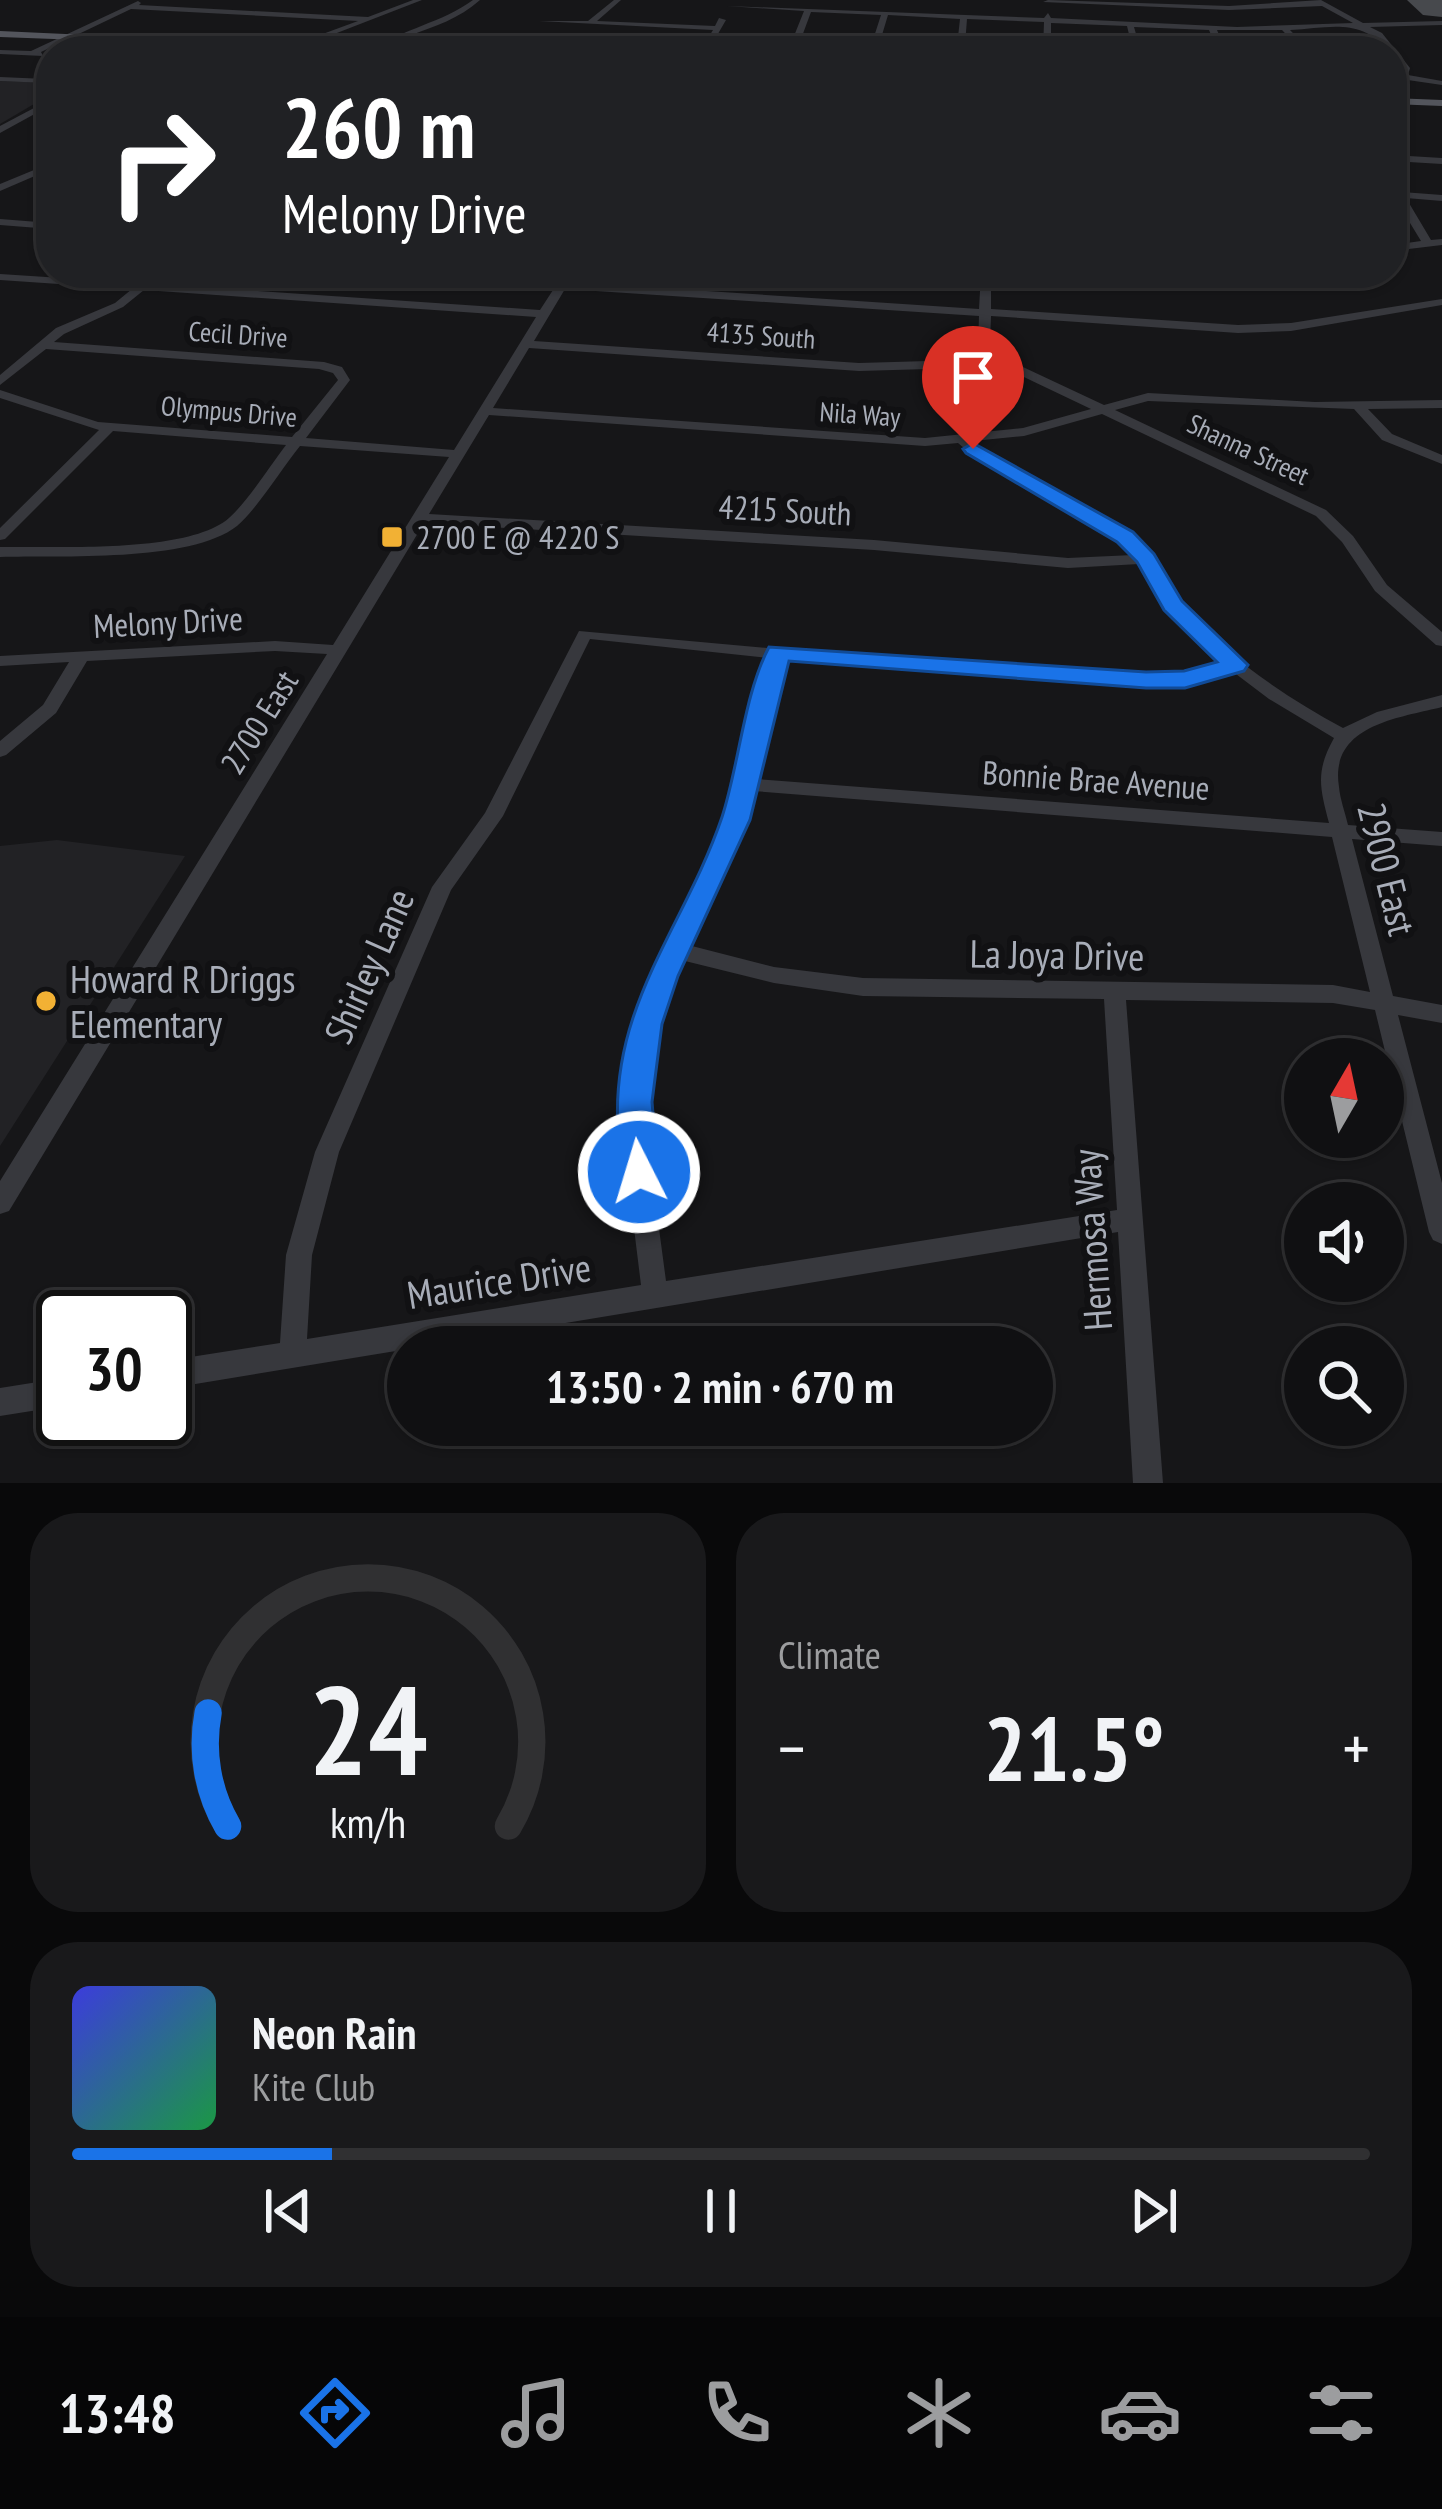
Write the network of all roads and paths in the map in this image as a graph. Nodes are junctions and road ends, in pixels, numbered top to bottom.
1 (143, 0) edge
2 (234, 0) edge
3 (419, 0) edge
4 (477, 0) edge
5 (618, 0) edge
6 (1046, 1) edge
7 (1319, 2) edge
8 (732, 3) edge
9 (130, 7) junction
10 (314, 7) dead end
11 (808, 9) junction
12 (886, 12) junction
13 (213, 13) junction
14 (295, 16) junction
15 (964, 16) junction
16 (370, 20) junction
17 (544, 21) dead end
18 (1048, 22) junction
19 (590, 23) junction
20 (1442, 23) edge
21 (1130, 25) junction
22 (1361, 25) junction
23 (717, 28) junction
24 (1212, 28) junction
25 (1284, 28) junction
26 (0, 34) edge
27 (45, 36) edge
28 (70, 36) edge
29 (326, 36) edge
30 (399, 36) edge
31 (712, 36) edge
32 (798, 36) edge
33 (880, 36) edge
34 (962, 36) edge
35 (1048, 36) edge
36 (1133, 36) edge
37 (1215, 36) edge
38 (1296, 36) edge
39 (1380, 36) edge
40 (0, 52) edge
41 (34, 52) edge
42 (1407, 78) edge
43 (0, 79) edge
44 (36, 81) edge
45 (1442, 83) edge
46 (1407, 101) edge
47 (1442, 103) edge
48 (36, 110) edge
49 (0, 130) edge
50 (1407, 159) edge
51 (1442, 160) edge
52 (36, 175) edge
53 (29, 179) junction
54 (36, 180) edge
55 (0, 188) edge
56 (1407, 192) edge
57 (1442, 198) edge
58 (1408, 212) edge
59 (0, 222) edge
60 (36, 225) edge
61 (1427, 242) junction
62 (1442, 242) edge
63 (1407, 245) edge
64 (0, 277) edge
65 (36, 279) edge
66 (140, 288) edge
67 (172, 288) edge
68 (561, 288) edge
69 (677, 288) edge
70 (986, 288) edge
71 (1442, 302) edge
72 (985, 313) junction
73 (545, 314) junction
74 (527, 344) junction
75 (43, 345) junction
76 (992, 357) junction
77 (0, 381) edge
78 (0, 394) edge
79 (1442, 404) edge
80 (1359, 407) junction
81 (1103, 409) junction
82 (486, 411) junction
83 (110, 427) junction
84 (964, 441) junction
85 (296, 442) junction
86 (459, 454) junction
87 (1442, 460) edge
88 (420, 518) junction
89 (0, 536) edge
90 (0, 553) edge
91 (1146, 559) junction
92 (1442, 640) edge
93 (339, 650) junction
94 (778, 653) junction
95 (81, 657) junction
96 (0, 661) edge
97 (1235, 665) junction
98 (1442, 700) edge
99 (1343, 736) junction
100 (0, 751) edge
101 (745, 784) junction
102 (1340, 829) junction
103 (1442, 839) edge
104 (674, 950) junction
105 (1114, 991) junction
106 (1384, 1004) junction
107 (1442, 1014) edge
108 (0, 1203) edge
109 (1130, 1219) junction
110 (1442, 1232) edge
111 (655, 1295) junction
112 (293, 1354) junction
113 (192, 1371) edge
114 (36, 1396) edge
115 (0, 1402) edge
116 (1148, 1483) edge

1 - 9 street
2 - 13 street
3 - 16 street
4 - 30 street
5 - 19 street
6 - 7 street
6 - 18 street
7 - 22 street
8 - 11 street
8 - 23 street
9 - 13 street
9 - 28 street
10 - 14 street
11 - 12 street
11 - 32 street
12 - 15 street
12 - 33 street
13 - 14 street
14 - 16 street
15 - 18 street
15 - 34 street
16 - 29 street
17 - 19 street
18 - 21 street
18 - 35 street
19 - 23 street
20 - 22 street
21 - 24 street
21 - 36 street
22 - 25 street
22 - 39 street
23 - 31 street
24 - 25 street
24 - 37 street
25 - 38 street
26 - 27 main road
40 - 41 street
42 - 45 street
43 - 44 street
46 - 47 main road
48 - 49 street
50 - 51 street
52 - 53 street
53 - 54 street
53 - 55 street
56 - 57 street
58 - 61 street
59 - 60 street
61 - 62 street
61 - 63 street
64 - 65 street
66 - 75 street
67 - 73 street
68 - 73 street, 2700 East
69 - 72 street
70 - 72 street
71 - 72 street
72 - 76 street
73 - 74 street, 2700 East
74 - 76 street, 4135 South
74 - 82 street, 2700 East
75 - 77 street
75 - 85 street, Cecil Drive
76 - 81 street, Shanna Street
78 - 83 street, Olympus Drive
79 - 80 street, Nila Way
80 - 81 street, Nila Way
80 - 87 street
81 - 84 street, Nila Way
81 - 92 street, Shanna Street
82 - 84 street, Nila Way
82 - 86 street, 2700 East
83 - 85 street, Olympus Drive
83 - 89 street
84 - 91 street
85 - 86 street, Olympus Drive
85 - 90 street
86 - 88 street, 2700 East
88 - 91 street, 4215 South
88 - 93 street, 2700 East
91 - 97 street
93 - 95 street, Melony Drive
93 - 108 street, 2700 East
94 - 97 street
94 - 101 street
94 - 112 street, Shirley Lane
95 - 96 street, Melony Drive
95 - 100 street
97 - 99 street
98 - 99 street
99 - 102 street, 2900 East
101 - 102 street, Bonnie Brae Avenue
101 - 104 street
102 - 103 street, Bonnie Brae Avenue
102 - 106 street, 2900 East
104 - 105 street, La Joya Drive
104 - 111 street
105 - 106 street, La Joya Drive
105 - 109 street, Hermosa Way
106 - 107 street, La Joya Drive
106 - 110 street, 2900 East
109 - 111 street, Maurice Drive
109 - 116 street, Hermosa Way
111 - 112 street, Maurice Drive
112 - 113 street, Maurice Drive
114 - 115 street

